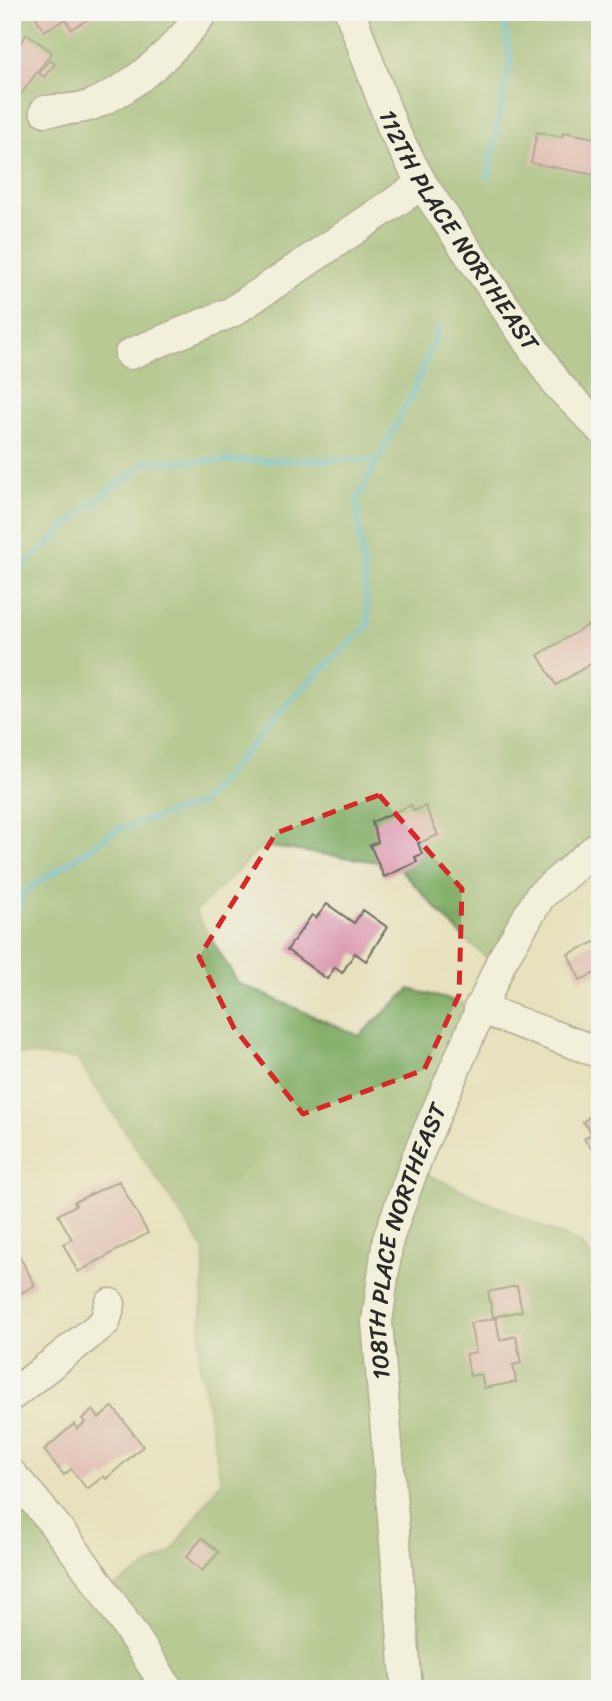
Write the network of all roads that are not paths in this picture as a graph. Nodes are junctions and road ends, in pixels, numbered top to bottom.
1 (203, 12) edge
2 (350, 12) edge
3 (46, 111) dead end
4 (422, 184) junction
5 (130, 354) dead end
6 (600, 428) edge
7 (600, 845) edge
8 (479, 1008) junction
9 (600, 1053) edge
10 (110, 1304) dead end
11 (12, 1395) edge
12 (12, 1475) edge
13 (167, 1689) edge
14 (407, 1689) edge

1 - 3 street
2 - 4 street, 112TH PLACE NORTHEAST
4 - 5 street
4 - 6 street, 112TH PLACE NORTHEAST
7 - 8 street, 108TH PLACE NORTHEAST
8 - 9 street
8 - 14 street, 108TH PLACE NORTHEAST
10 - 11 street
12 - 13 street

